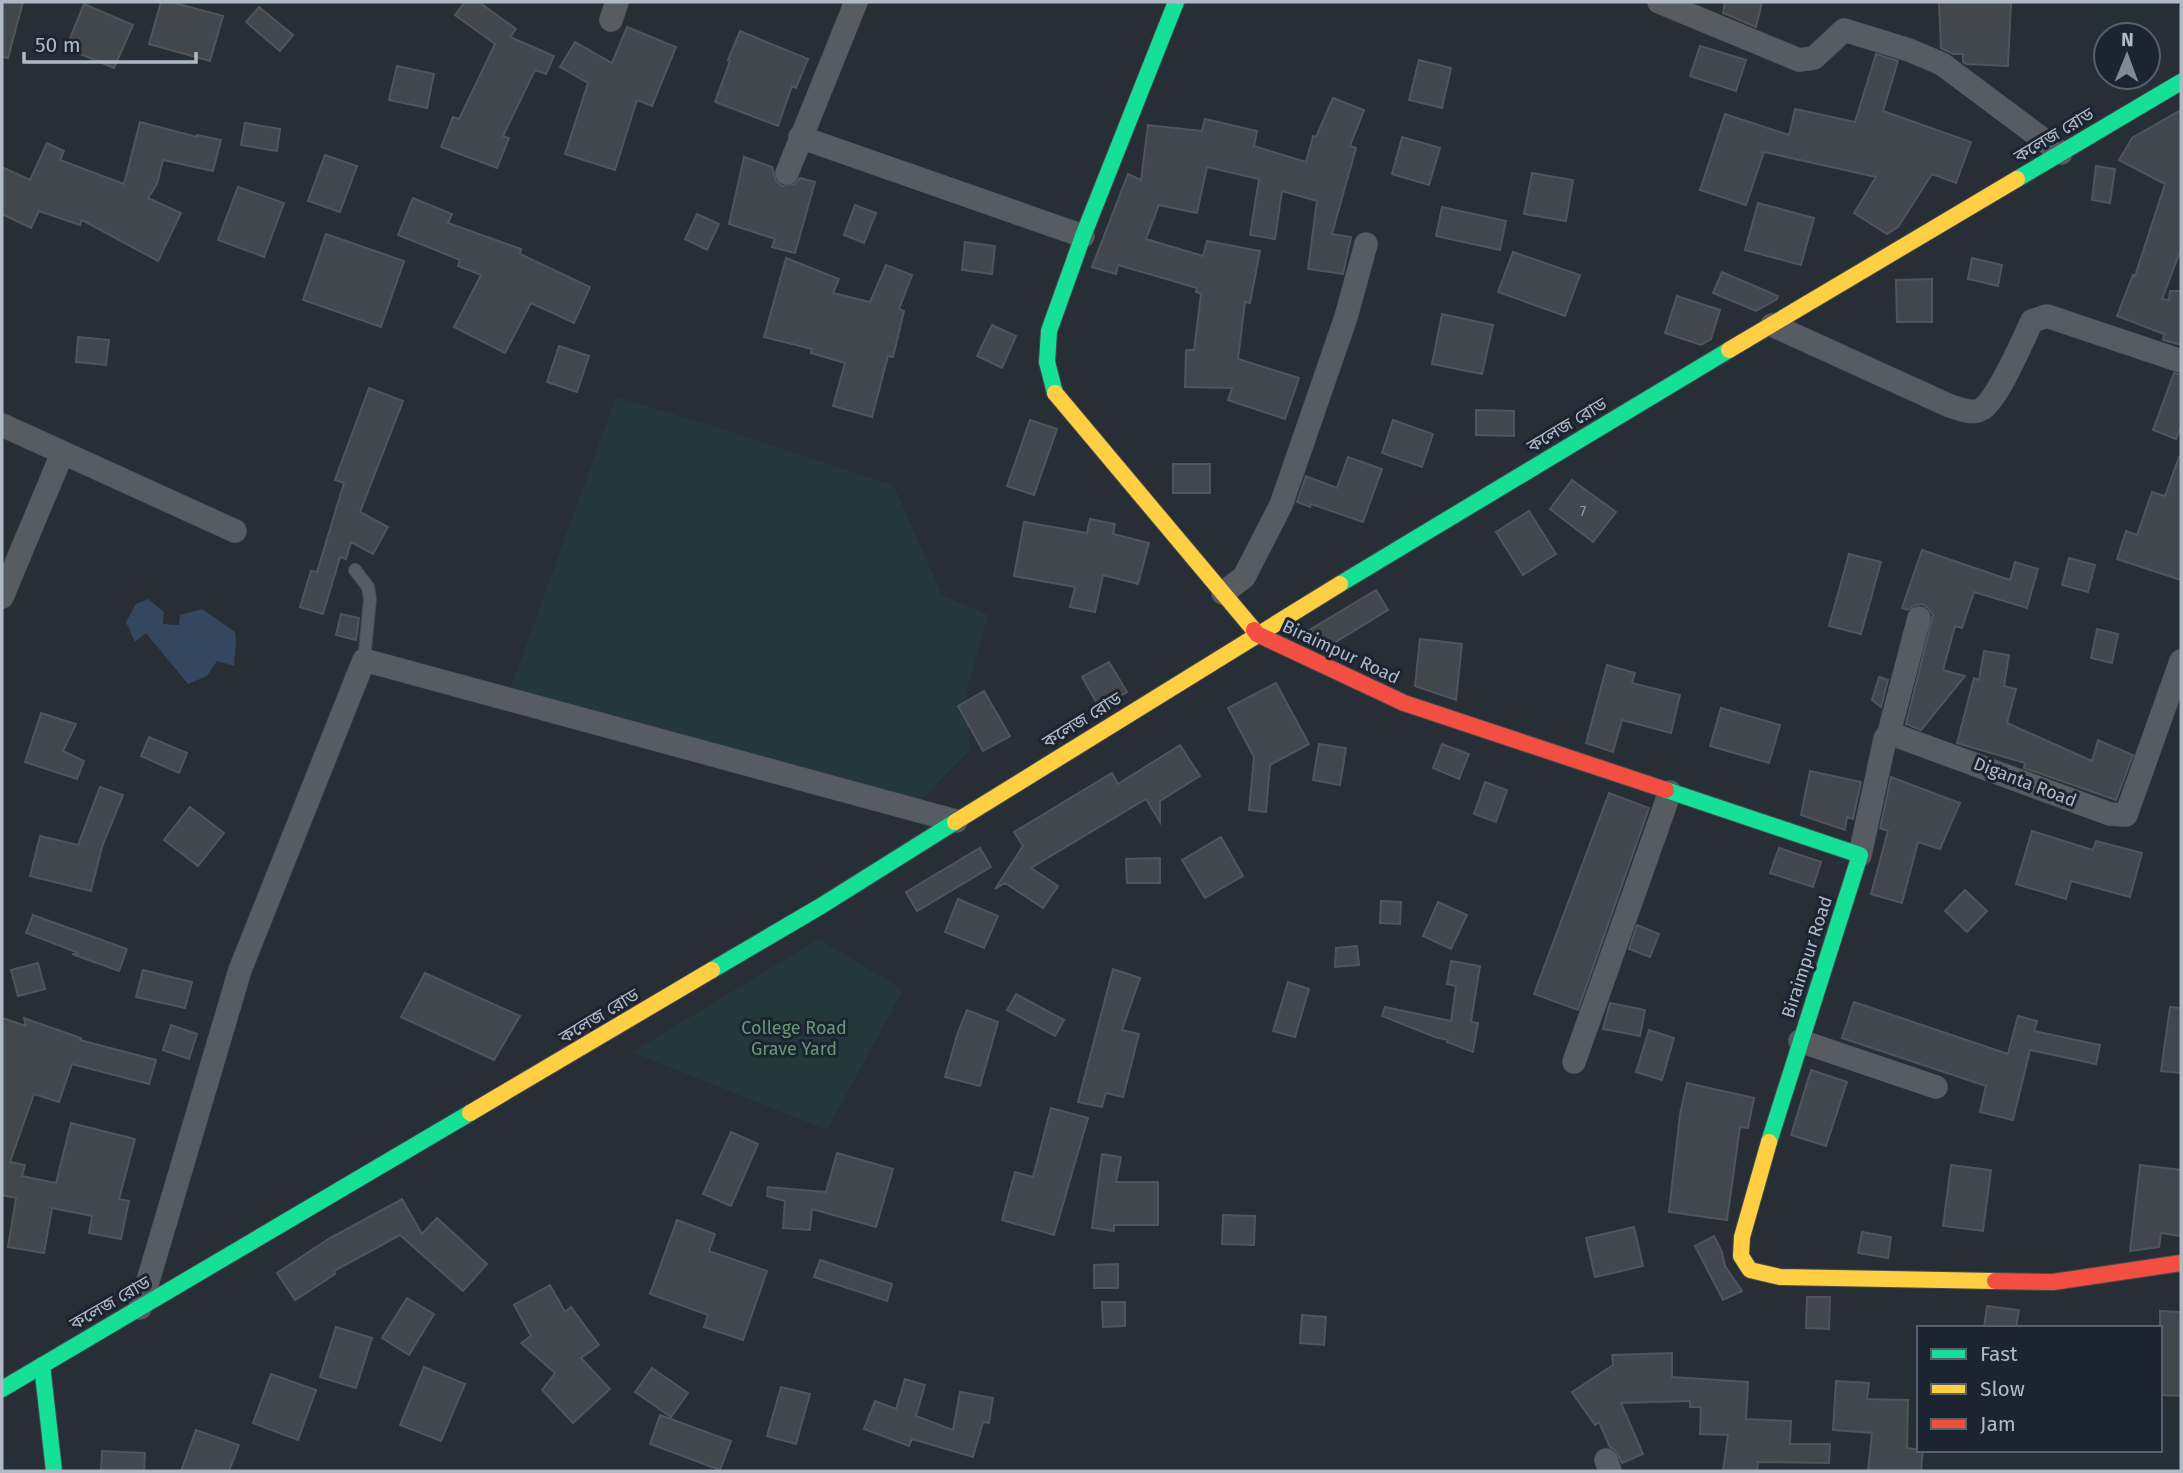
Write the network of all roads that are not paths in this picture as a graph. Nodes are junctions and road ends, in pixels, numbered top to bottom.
1 (856, 2) edge
2 (1176, 2) edge
3 (1659, 2) edge
4 (2181, 82) edge
5 (800, 137) junction
6 (2061, 153) junction
7 (787, 173) dead end
8 (1083, 236) junction
9 (1366, 244) dead end
10 (1772, 325) junction
11 (2181, 361) edge
12 (2, 425) edge
13 (62, 454) junction
14 (235, 531) dead end
15 (355, 570) dead end
16 (1223, 593) junction
17 (2, 597) edge
18 (1919, 618) dead end
19 (1257, 634) junction
20 (364, 660) junction
21 (2181, 661) edge
22 (1889, 733) junction
23 (1670, 792) junction
24 (956, 821) junction
25 (1860, 855) junction
26 (1800, 1041) junction
27 (1574, 1062) dead end
28 (1936, 1087) dead end
29 (2181, 1263) edge
30 (140, 1308) junction
31 (42, 1365) junction
32 (2, 1389) edge
33 (54, 1471) edge

1 - 5 street
2 - 8 main road
3 - 6 street
4 - 6 main road, কলেজ রোড
5 - 7 street
5 - 8 street
6 - 10 main road, কলেজ রোড
8 - 16 main road
9 - 16 street
10 - 11 street
10 - 19 main road, কলেজ রোড
12 - 13 street
13 - 14 street
13 - 17 street
15 - 20 lane
16 - 19 main road
18 - 22 street
19 - 23 main road, Biraimpur Road
19 - 24 main road, কলেজ রোড
20 - 24 street
20 - 30 street
21 - 22 street, Diganta Road
22 - 25 street
23 - 25 main road, Biraimpur Road
23 - 27 street
24 - 30 main road, কলেজ রোড
25 - 26 main road, Biraimpur Road
26 - 28 street
26 - 29 main road, Biraimpur Road
30 - 31 main road, কলেজ রোড
31 - 32 main road, কলেজ রোড
31 - 33 main road

